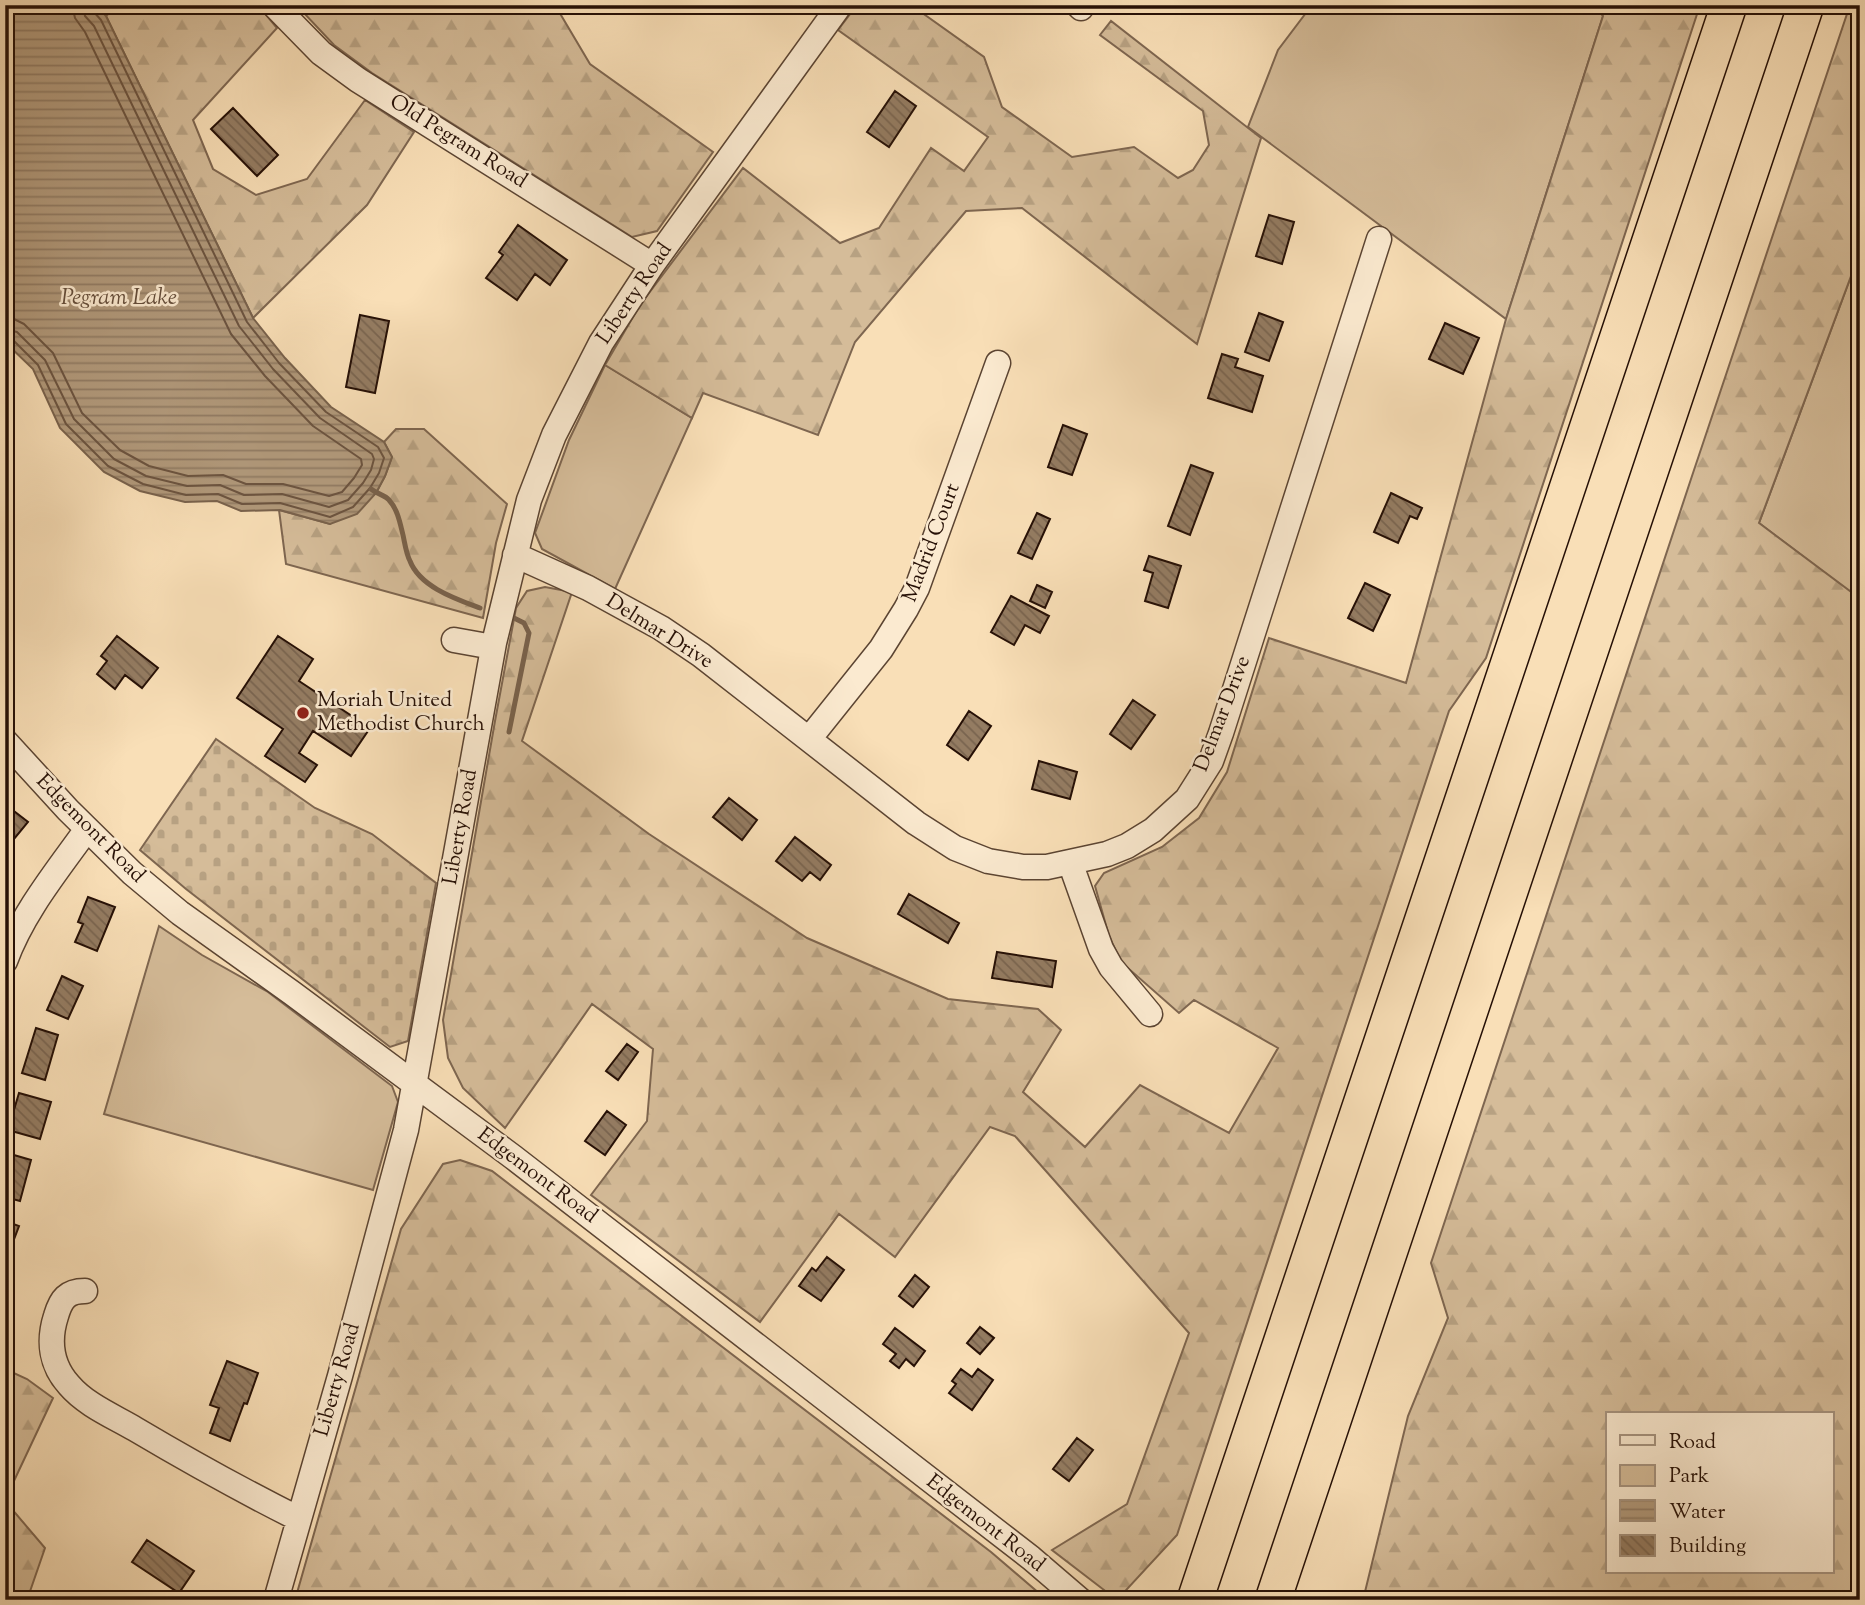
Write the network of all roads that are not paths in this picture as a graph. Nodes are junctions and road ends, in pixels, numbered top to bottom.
1 (274, 5) edge
2 (840, 5) edge
3 (1729, 5) edge
4 (1806, 5) edge
5 (1379, 239) dead end
6 (652, 265) junction
7 (998, 363) dead end
8 (515, 555) junction
9 (454, 640) dead end
10 (493, 648) junction
11 (809, 739) junction
12 (5, 741) edge
13 (87, 829) junction
14 (1070, 862) junction
15 (5, 961) edge
16 (1150, 1014) dead end
17 (415, 1086) junction
18 (85, 1291) dead end
19 (299, 1519) junction
20 (276, 1600) edge
21 (1080, 1600) edge
22 (1195, 1600) edge
23 (1273, 1600) edge

1 - 6 street, Old Pegram Road
2 - 6 street, Liberty Road
3 - 22 highway
4 - 23 highway
5 - 14 street, Delmar Drive
6 - 8 street, Liberty Road
7 - 11 street, Madrid Court
8 - 10 street, Liberty Road
8 - 11 street, Delmar Drive
9 - 10 street
10 - 17 street, Liberty Road
11 - 14 street, Delmar Drive
12 - 13 street, Edgemont Road
13 - 15 street
13 - 17 street, Edgemont Road
14 - 16 street
17 - 19 street, Liberty Road
17 - 21 street, Edgemont Road
18 - 19 street
19 - 20 street, Liberty Road

